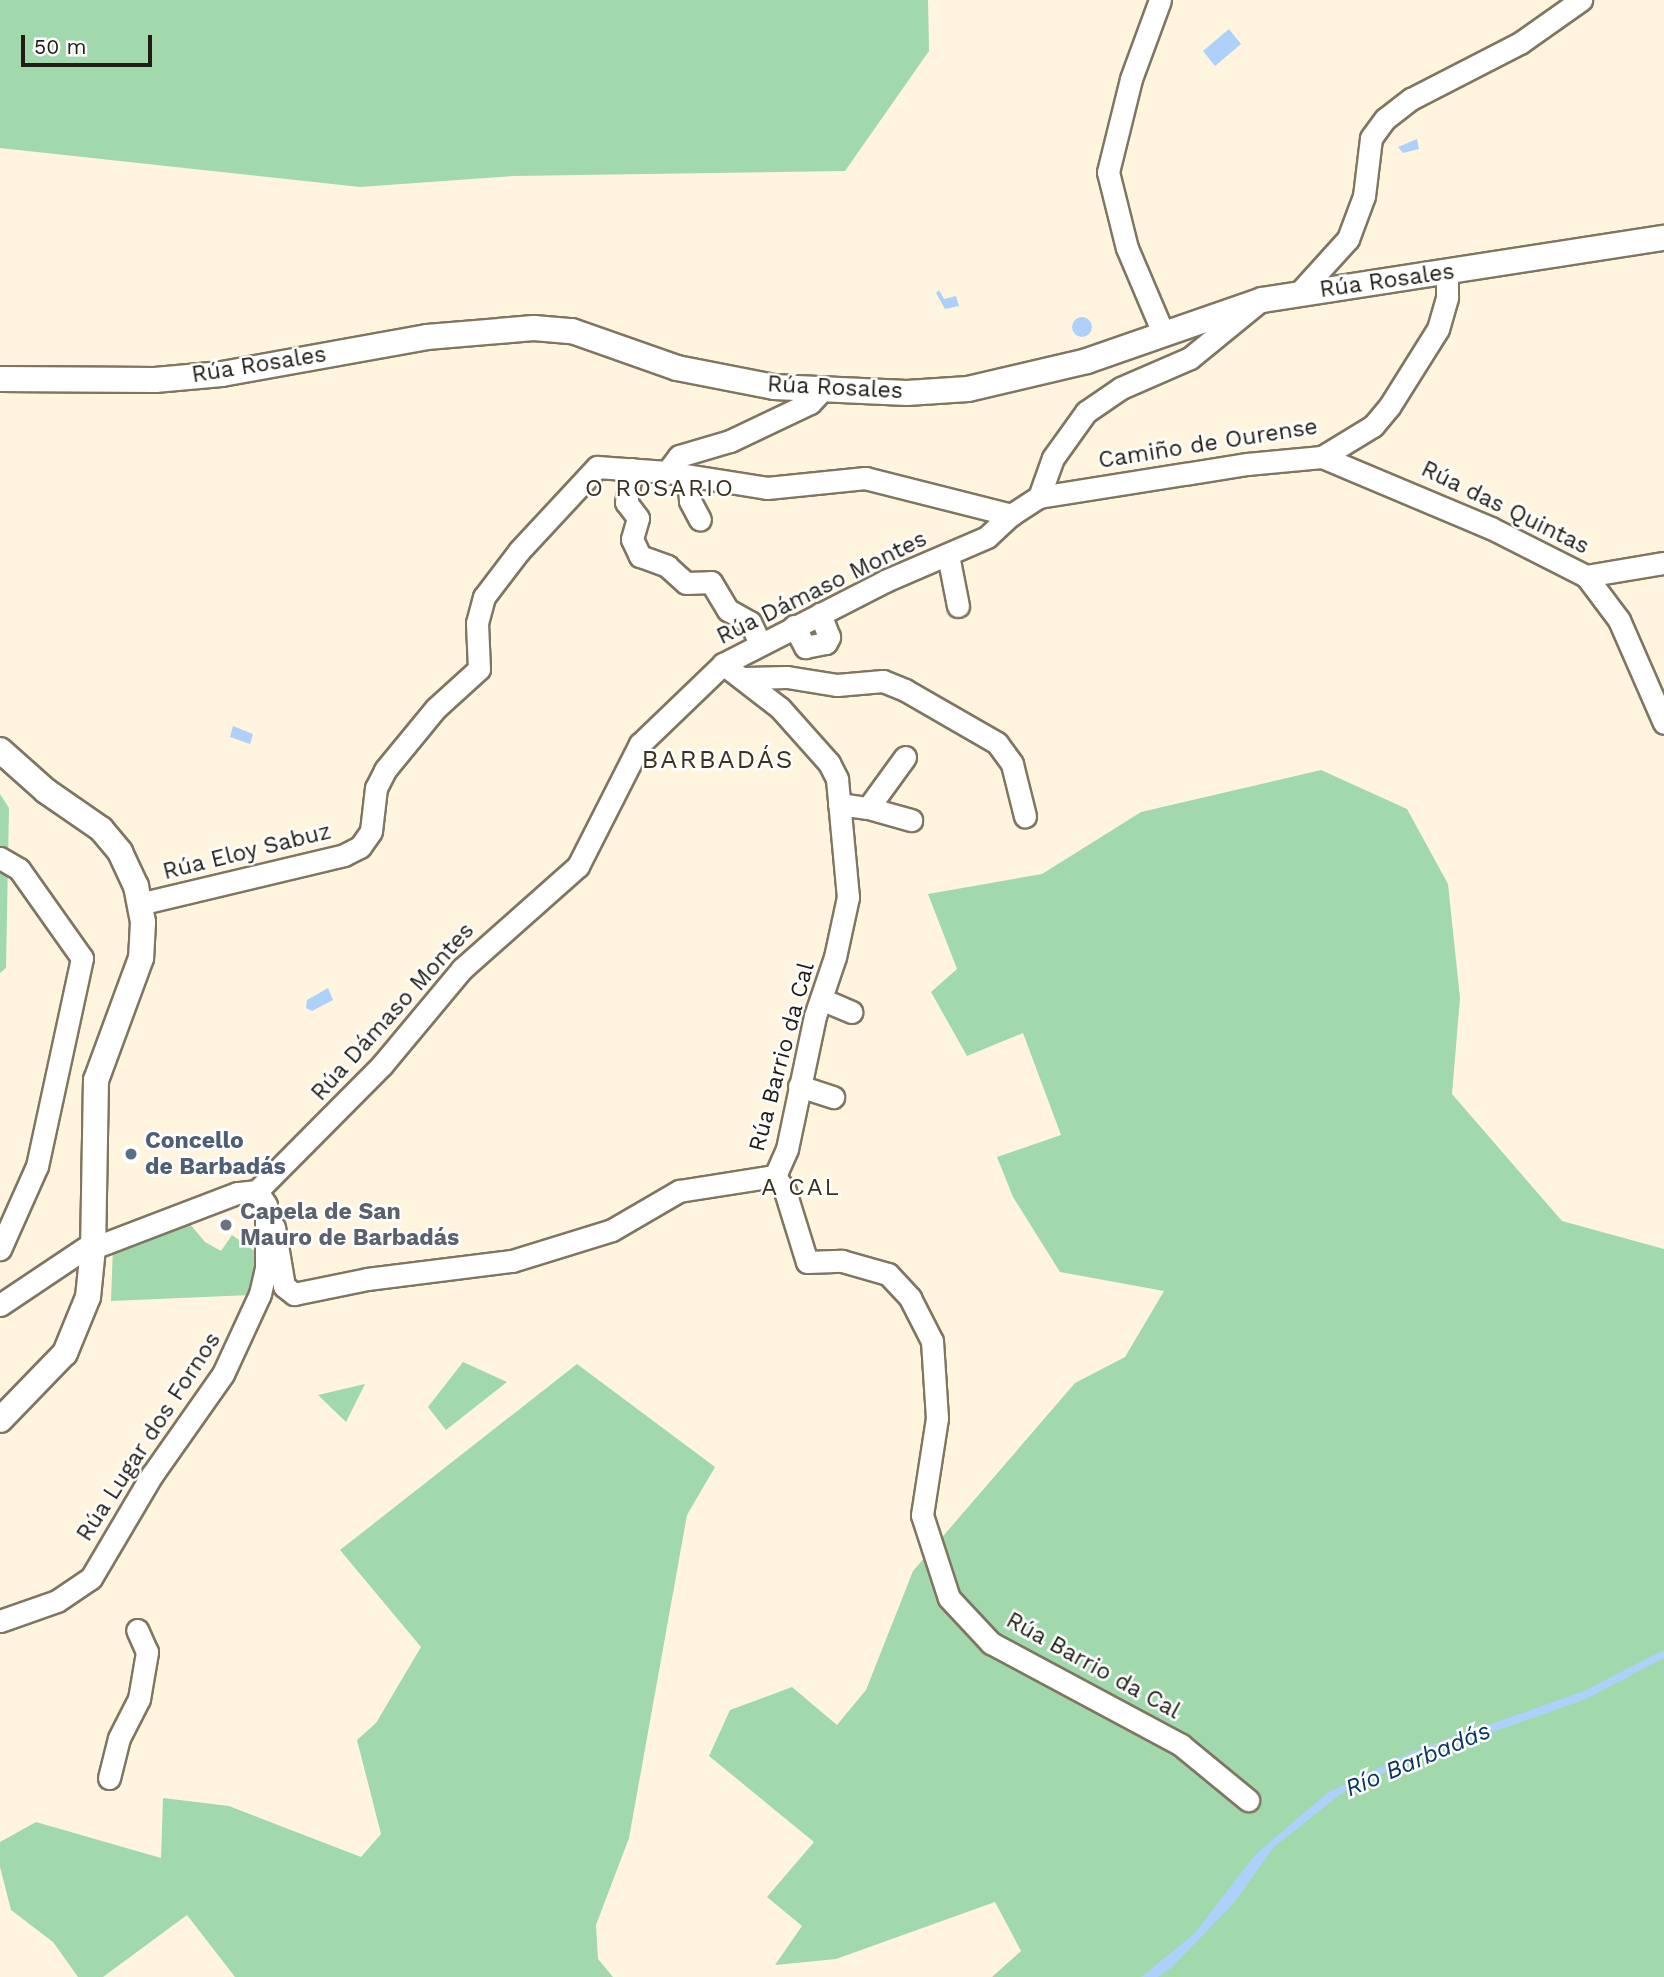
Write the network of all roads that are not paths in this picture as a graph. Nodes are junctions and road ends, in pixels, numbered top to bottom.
1 (1160, 0) edge
2 (1581, 0) edge
3 (1664, 238) edge
4 (1447, 273) junction
5 (1300, 293) junction
6 (1262, 300) junction
7 (1163, 332) junction
8 (0, 379) edge
9 (823, 389) junction
10 (1322, 457) junction
11 (632, 469) junction
12 (667, 472) junction
13 (688, 477) junction
14 (1039, 497) junction
15 (1011, 515) junction
16 (700, 520) dead end
17 (948, 555) junction
18 (1664, 563) edge
19 (1586, 576) junction
20 (958, 606) dead end
21 (820, 614) junction
22 (794, 626) junction
23 (761, 643) junction
24 (723, 664) junction
25 (746, 678) junction
26 (1664, 723) edge
27 (0, 750) edge
28 (905, 757) dead end
29 (839, 804) junction
30 (868, 808) junction
31 (1025, 816) dead end
32 (911, 820) dead end
33 (0, 858) edge
34 (139, 904) junction
35 (821, 999) junction
36 (851, 1012) dead end
37 (799, 1086) junction
38 (833, 1097) dead end
39 (775, 1176) junction
40 (262, 1198) junction
41 (94, 1245) junction
42 (0, 1249) edge
43 (0, 1305) edge
44 (0, 1420) edge
45 (0, 1621) edge
46 (137, 1630) dead end
47 (109, 1778) dead end
48 (1248, 1800) dead end

1 - 7 street
2 - 5 street
3 - 4 street, Rúa Rosales
4 - 5 street, Rúa Rosales
4 - 10 street, Camiño de Ourense
5 - 6 street, Rúa Rosales
6 - 7 street, Rúa Rosales
6 - 14 street
7 - 9 street, Rúa Rosales
8 - 9 street, Rúa Rosales
9 - 12 street
10 - 14 street, Camiño de Ourense
10 - 19 street, Rúa das Quintas
11 - 12 street, Rúa Eloy Sabuz
11 - 23 street
11 - 34 street, Rúa Eloy Sabuz
12 - 13 street, Rúa Eloy Sabuz
13 - 15 street, Rúa Eloy Sabuz
13 - 16 street
14 - 15 street, Rúa Dámaso Montes
15 - 17 street, Rúa Dámaso Montes
17 - 20 street
17 - 21 street, Rúa Dámaso Montes
18 - 19 street
19 - 26 street, Rúa das Quintas
21 - 22 street, Rúa Dámaso Montes
21 - 22 street
22 - 23 street, Rúa Dámaso Montes
23 - 24 street, Rúa Dámaso Montes
24 - 25 street, Rúa Barrio da Cal
24 - 40 street, Rúa Dámaso Montes
25 - 29 street, Rúa Barrio da Cal
25 - 31 street
27 - 34 street
28 - 30 street
29 - 30 street
29 - 35 street, Rúa Barrio da Cal
30 - 32 street
33 - 42 street
34 - 41 street
35 - 36 street
35 - 37 street, Rúa Barrio da Cal
37 - 38 street
37 - 39 street, Rúa Barrio da Cal
39 - 40 street
39 - 48 street, Rúa Barrio da Cal
40 - 41 street
40 - 45 street, Rúa Lugar dos Fornos
41 - 43 street
41 - 44 street
46 - 47 street

